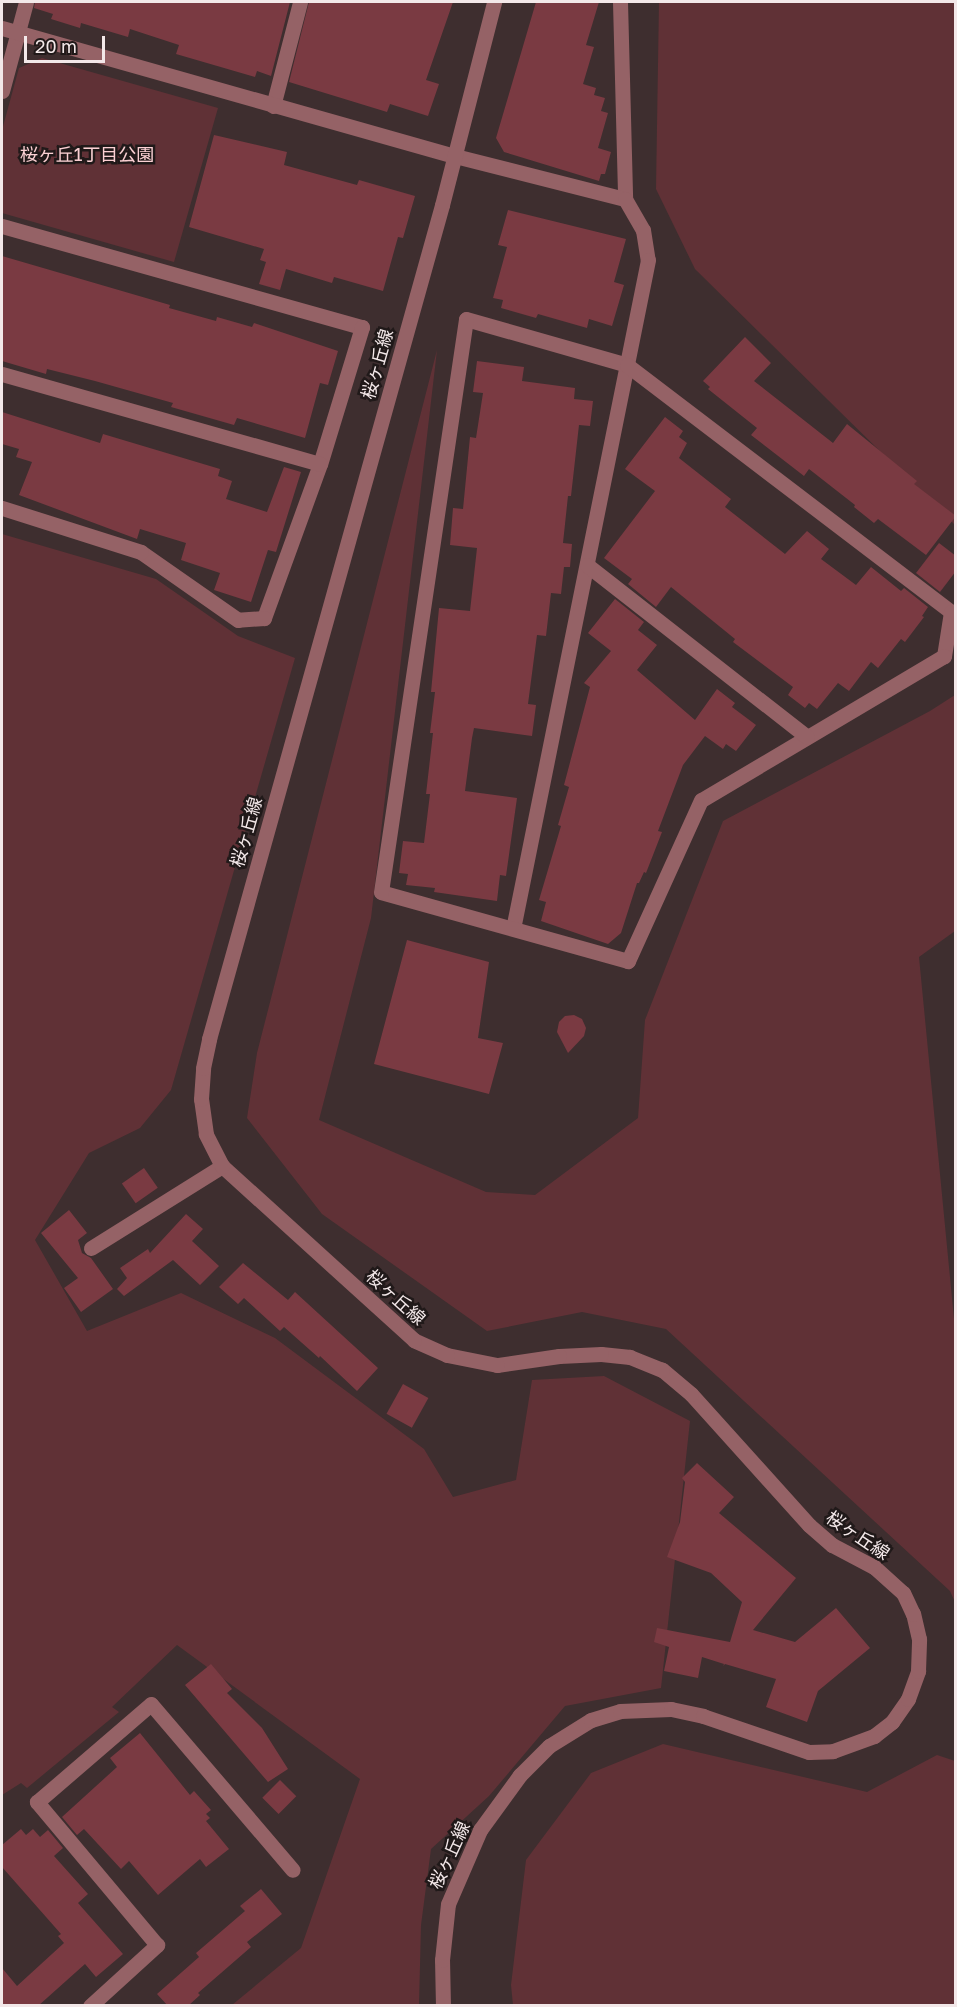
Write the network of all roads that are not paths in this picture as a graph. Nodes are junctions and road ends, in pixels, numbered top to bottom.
1 (26, 2) edge
2 (300, 2) edge
3 (494, 2) edge
4 (620, 2) edge
5 (2, 28) edge
6 (18, 33) junction
7 (2, 92) edge
8 (273, 105) junction
9 (455, 156) junction
10 (625, 199) junction
11 (2, 226) edge
12 (627, 365) junction
13 (2, 374) edge
14 (320, 464) junction
15 (2, 508) edge
16 (587, 565) junction
17 (807, 737) junction
18 (513, 929) junction
19 (222, 1166) junction
20 (91, 1248) dead end
21 (293, 1870) dead end
22 (90, 2006) edge
23 (443, 2006) edge

1 - 6 street
2 - 8 street
3 - 9 street, 桜ヶ丘線
4 - 10 street
5 - 6 street
6 - 7 street
6 - 8 street
8 - 9 street
9 - 10 street
9 - 19 street, 桜ヶ丘線
10 - 12 street
11 - 14 street
12 - 16 street
12 - 17 street
12 - 18 street
13 - 14 street
14 - 15 street
16 - 17 street
16 - 18 street
17 - 18 street
19 - 20 street
19 - 23 street, 桜ヶ丘線
21 - 22 street

